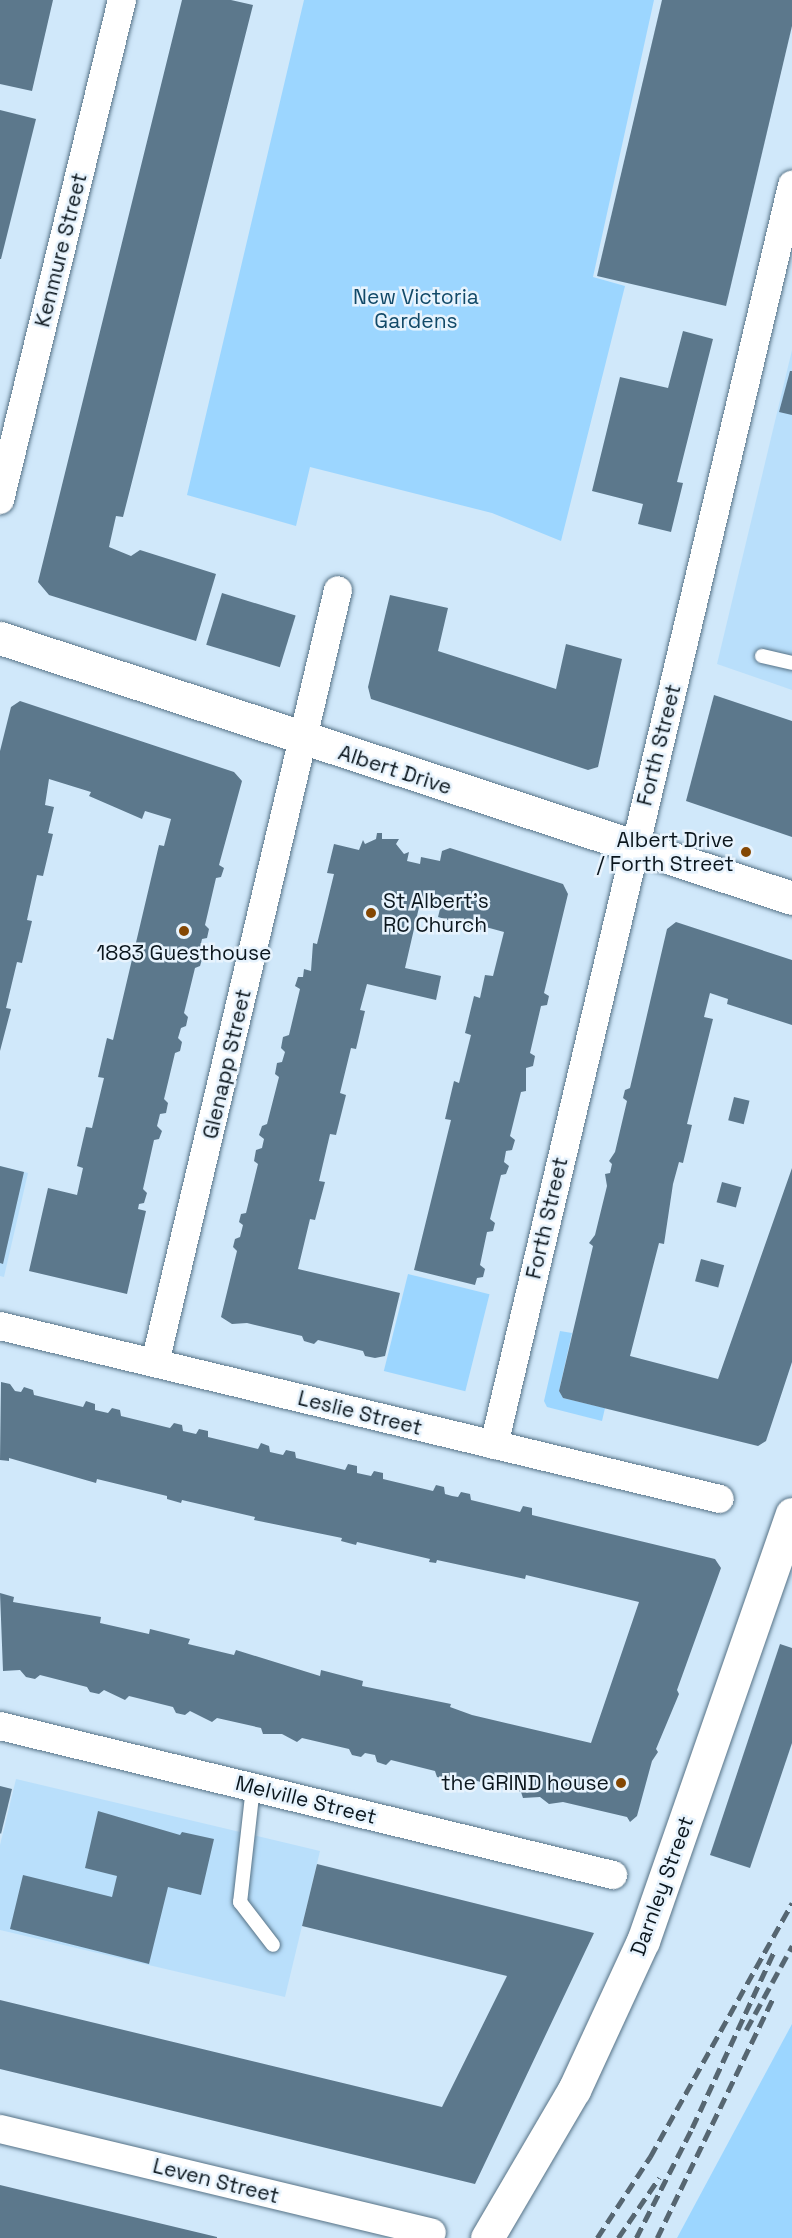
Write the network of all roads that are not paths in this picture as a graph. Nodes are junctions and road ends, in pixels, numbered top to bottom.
1 (122, 0) edge
2 (792, 185) edge
3 (0, 500) edge
4 (338, 590) dead end
5 (0, 638) edge
6 (762, 656) dead end
7 (792, 663) edge
8 (304, 740) junction
9 (634, 846) junction
10 (792, 898) edge
11 (0, 1326) edge
12 (155, 1363) junction
13 (494, 1445) junction
14 (720, 1499) dead end
15 (792, 1514) edge
16 (0, 1726) edge
17 (253, 1788) junction
18 (613, 1875) dead end
19 (273, 1944) dead end
20 (0, 2128) edge
21 (432, 2234) dead end
22 (487, 2238) edge

1 - 3 street, Kenmure Street
2 - 9 street, Forth Street
4 - 8 street, Glenapp Street
5 - 8 street, Albert Drive
6 - 7 lane
8 - 9 street, Albert Drive
8 - 12 street, Glenapp Street
9 - 10 street, Albert Drive
9 - 13 street, Forth Street
11 - 12 street, Leslie Street
12 - 13 street, Leslie Street
13 - 14 street, Leslie Street
15 - 22 street, Darnley Street
16 - 17 street, Melville Street
17 - 18 street, Melville Street
17 - 19 lane
20 - 21 street, Leven Street

